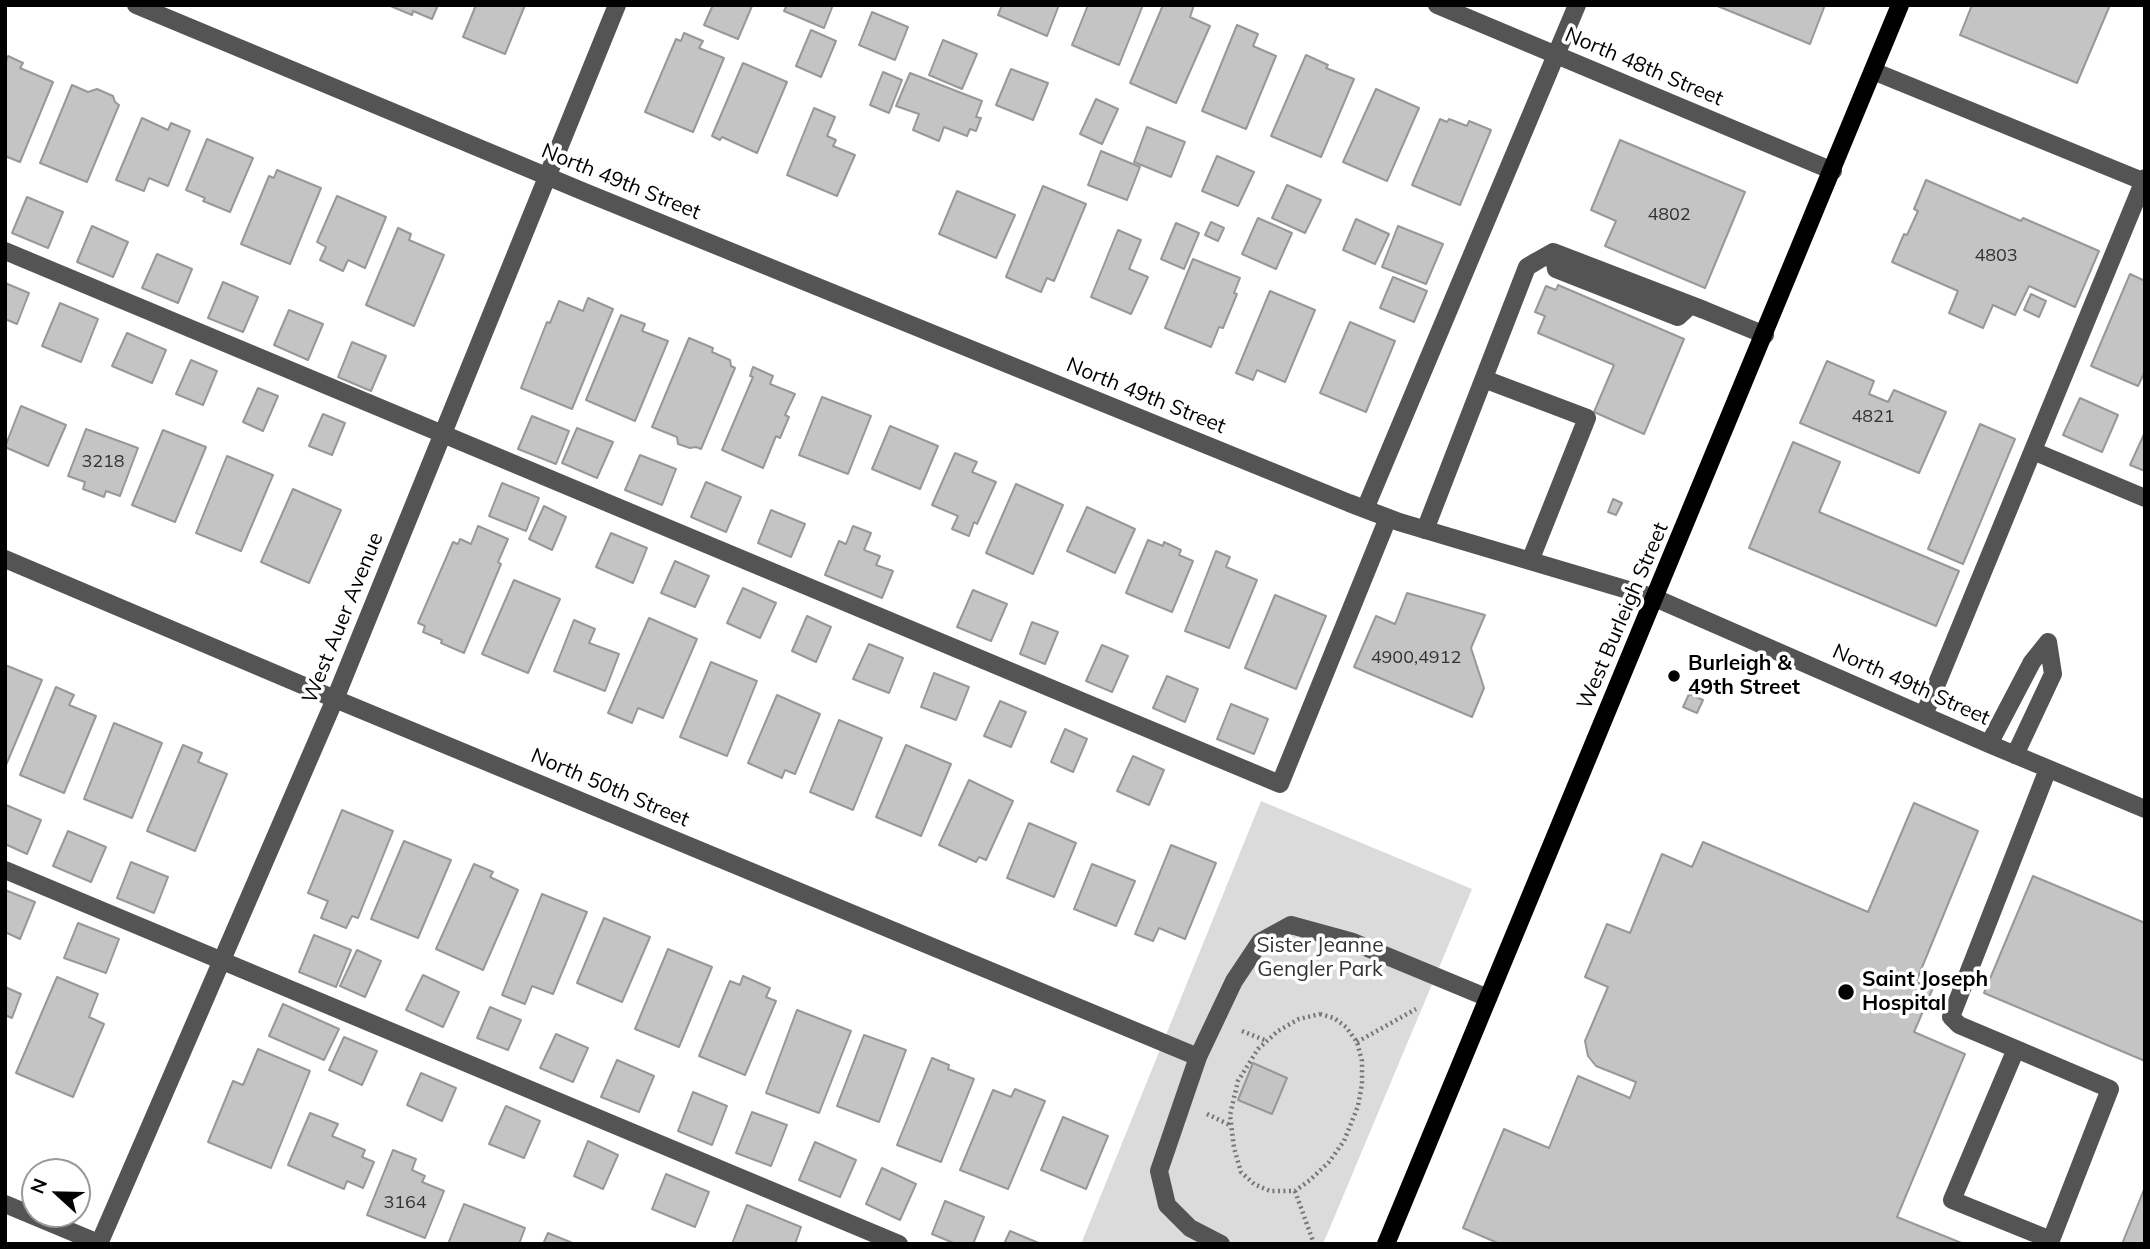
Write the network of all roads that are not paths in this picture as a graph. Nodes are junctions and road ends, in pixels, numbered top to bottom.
1 (136, 5) edge
2 (617, 5) edge
3 (1437, 5) edge
4 (1577, 5) edge
5 (1900, 5) edge
6 (1556, 55) junction
7 (1873, 71) junction
8 (1833, 171) junction
9 (546, 176) junction
10 (2144, 180) edge
11 (5, 251) edge
12 (1765, 335) junction
13 (1484, 379) junction
14 (442, 434) junction
15 (2033, 451) junction
16 (2145, 498) edge
17 (1365, 509) junction
18 (1388, 518) junction
19 (1425, 530) junction
20 (5, 559) edge
21 (1530, 561) junction
22 (1655, 598) junction
23 (335, 699) junction
24 (1924, 715) junction
25 (1989, 744) junction
26 (2015, 755) junction
27 (2048, 769) junction
28 (2145, 809) edge
29 (5, 870) edge
30 (222, 961) junction
31 (1488, 998) junction
32 (2016, 1049) junction
33 (1198, 1057) junction
34 (5, 1204) edge
35 (100, 1243) edge
36 (899, 1244) edge
37 (1221, 1244) edge
38 (1386, 1244) edge

1 - 9 street, North 49th Street
2 - 9 street, West Auer Avenue
3 - 6 street, North 48th Street
4 - 6 street
5 - 7 main road, West Burleigh Street
6 - 8 street, North 48th Street
6 - 17 street
7 - 8 main road, West Burleigh Street
7 - 10 street
8 - 12 main road, West Burleigh Street
9 - 14 street, West Auer Avenue
9 - 17 street, North 49th Street
10 - 15 street
11 - 14 street
12 - 13 street
12 - 22 main road, West Burleigh Street
13 - 19 street
13 - 21 street
14 - 18 street
14 - 23 street, West Auer Avenue
15 - 16 street
15 - 24 street
17 - 18 street, North 49th Street
18 - 19 street, North 49th Street
19 - 21 street, North 49th Street
20 - 23 street, North 50th Street
21 - 22 street, North 49th Street
22 - 24 street, North 49th Street
22 - 31 main road, West Burleigh Street
23 - 30 street, West Auer Avenue
23 - 33 street, North 50th Street
24 - 25 street, North 49th Street
25 - 26 street, North 49th Street
25 - 26 street
26 - 27 street, North 49th Street
27 - 28 street, North 49th Street
27 - 32 street
29 - 30 street
30 - 35 street, West Auer Avenue
30 - 36 street
31 - 33 street
31 - 38 main road, West Burleigh Street
32 - 32 street
33 - 37 street
34 - 35 street

